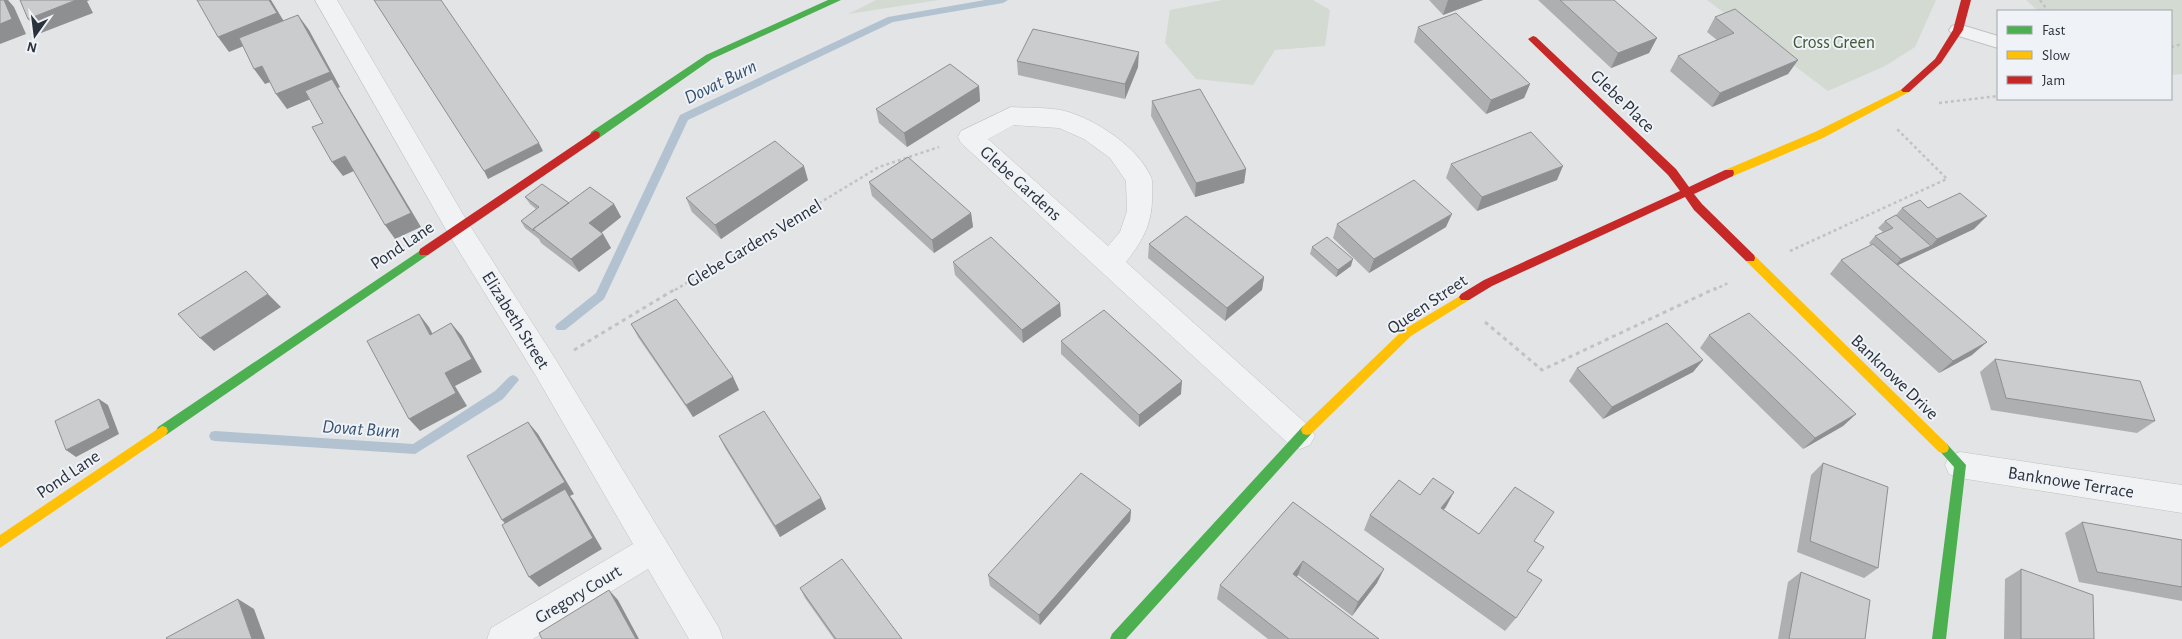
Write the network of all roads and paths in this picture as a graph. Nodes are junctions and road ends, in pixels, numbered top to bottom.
1 (326, 0) edge
2 (836, 0) edge
3 (1966, 0) edge
4 (1958, 30) junction
5 (1533, 39) dead end
6 (1997, 42) edge
7 (970, 137) junction
8 (1686, 191) junction
9 (458, 228) junction
10 (1109, 263) junction
11 (546, 368) junction
12 (1300, 436) junction
13 (1960, 465) junction
14 (2182, 499) edge
15 (0, 542) edge
16 (653, 549) junction
17 (1940, 638) edge
18 (503, 639) edge
19 (707, 639) edge
20 (1117, 639) edge

1 - 9 street, Elizabeth Street
2 - 9 street, Pond Lane
3 - 4 street, Queen Street
4 - 6 lane
4 - 8 street, Queen Street
5 - 8 street, Glebe Place
7 - 10 street, Glebe Gardens
7 - 10 street, Glebe Gardens
7 - 11 path, Glebe Gardens Vennel
8 - 12 street, Queen Street
8 - 13 street, Banknowe Drive
9 - 11 street, Elizabeth Street
9 - 15 street, Pond Lane
10 - 12 street, Glebe Gardens
11 - 16 street, Elizabeth Street
12 - 20 street, Queen Street
13 - 14 street, Banknowe Terrace
13 - 17 street
16 - 18 street, Gregory Court
16 - 19 street, Elizabeth Street

